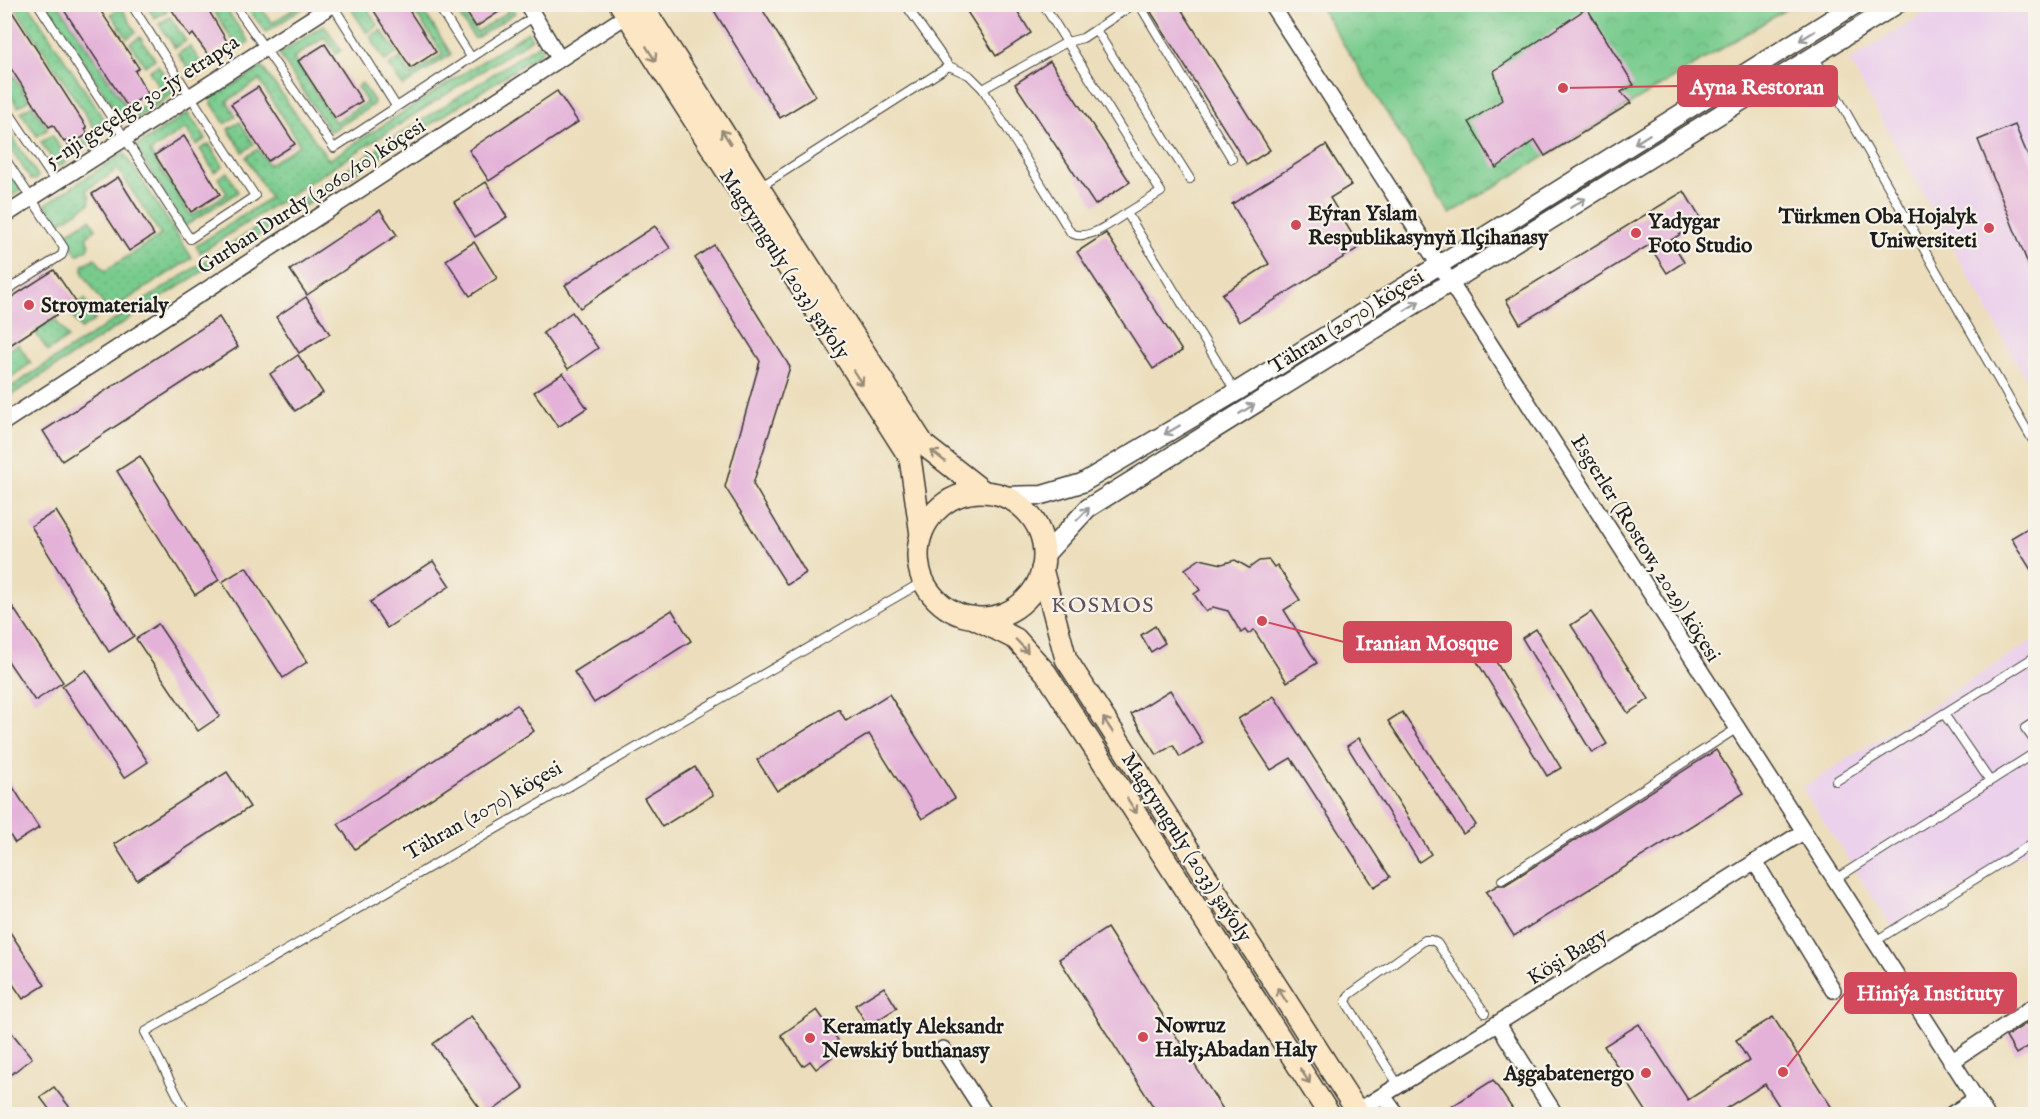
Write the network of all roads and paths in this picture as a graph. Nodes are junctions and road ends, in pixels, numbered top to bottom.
1 (38, 4) edge
2 (131, 4) edge
3 (234, 4) edge
4 (437, 4) edge
5 (905, 4) edge
6 (1043, 4) edge
7 (1134, 4) edge
8 (1139, 4) edge
9 (1271, 4) edge
10 (1856, 4) edge
11 (1897, 4) edge
12 (333, 5) edge
13 (632, 7) edge
14 (531, 10) edge
15 (1096, 30) junction
16 (1067, 42) junction
17 (264, 48) junction
18 (1814, 56) junction
19 (471, 57) junction
20 (559, 58) junction
21 (949, 66) junction
22 (983, 89) junction
23 (190, 94) junction
24 (4, 105) edge
25 (396, 106) junction
26 (124, 138) junction
27 (4, 157) edge
28 (1232, 159) dead end
29 (1190, 179) dead end
30 (56, 183) junction
31 (759, 188) junction
32 (32, 198) junction
33 (1127, 213) junction
34 (4, 216) edge
35 (1439, 266) junction
36 (1450, 283) junction
37 (4, 292) edge
38 (1236, 392) junction
39 (4, 422) edge
40 (2036, 446) edge
41 (993, 494) junction
42 (921, 535) junction
43 (1043, 563) junction
44 (924, 581) junction
45 (972, 617) junction
46 (2036, 656) edge
47 (1944, 714) junction
48 (2036, 722) edge
49 (1736, 729) junction
50 (2036, 743) edge
51 (2036, 752) edge
52 (1836, 781) dead end
53 (1990, 781) junction
54 (1803, 832) junction
55 (2036, 841) edge
56 (1755, 862) junction
57 (1502, 880) dead end
58 (1834, 880) junction
59 (1874, 942) junction
60 (1833, 990) dead end
61 (2036, 1005) edge
62 (1485, 1013) dead end
63 (1498, 1024) junction
64 (943, 1049) dead end
65 (1951, 1062) junction
66 (1399, 1086) junction
67 (1383, 1096) junction
68 (1976, 1099) junction
69 (187, 1114) edge
70 (985, 1114) edge
71 (1329, 1114) edge
72 (1356, 1114) edge
73 (1396, 1114) edge
74 (1555, 1114) edge
75 (1952, 1114) edge
76 (1986, 1114) edge

1 - 26 lane
2 - 23 lane
3 - 17 lane
4 - 19 lane
5 - 21 lane
6 - 16 lane
7 - 15 lane
8 - 28 lane
9 - 35 street, Esgerler (Rostow, 2029) köçesi
10 -> 35 street, Tähran (2070) köçesi
11 - 18 street, Tähran (2070) köçesi
12 - 17 street, 5-nji geçelge 30-jy etrapça
12 - 25 lane
13 - 20 street, Gurban Durdy (2060/10) köçesi
31 -> 13 main road, Magtymguly (2033) şaýoly
13 -> 42 main road, Magtymguly (2033) şaýoly
14 - 19 lane
14 - 20 street
15 - 16 lane
15 - 29 lane
16 - 22 lane
16 - 33 lane
17 - 23 street, 5-nji geçelge 30-jy etrapça
17 - 25 lane
36 -> 18 street, Tähran (2070) köçesi
18 - 40 lane
19 - 25 lane
20 - 39 street, Gurban Durdy (2060/10) köçesi
21 - 22 lane
21 - 31 lane
22 - 33 lane
23 - 26 street, 5-nji geçelge 30-jy etrapça
23 - 26 lane
24 - 30 lane
26 - 30 street, 5-nji geçelge 30-jy etrapça
27 - 32 lane
30 - 32 street, 5-nji geçelge 30-jy etrapça
41 -> 31 main road, Magtymguly (2033) şaýoly
32 - 34 street, 5-nji geçelge 30-jy etrapça
32 - 37 lane
33 - 38 lane
35 - 36 street, Esgerler (Rostow, 2029) köçesi
35 - 38 street, Tähran (2070) köçesi
43 -> 36 street, Tähran (2070) köçesi
36 - 49 street, Esgerler (Rostow, 2029) köçesi
38 -> 41 street, Tähran (2070) köçesi
41 - 42 main road
41 - 43 main road
42 - 44 main road
43 - 45 main road
72 -> 43 main road, Magtymguly (2033) şaýoly
44 - 45 main road
44 - 69 lane, Tähran (2070) köçesi
45 -> 71 main road, Magtymguly (2033) şaýoly
46 - 47 lane
47 - 52 lane
47 - 53 lane
48 - 50 lane
49 - 54 street, Esgerler (Rostow, 2029) köçesi
49 - 57 lane
51 - 53 lane
53 - 58 lane
54 - 56 street, Köşi Bagy
54 - 58 street, Esgerler (Rostow, 2029) köçesi
55 - 59 lane
56 - 60 street
56 - 63 street, Köşi Bagy
58 - 59 street, Esgerler (Rostow, 2029) köçesi
59 - 65 street, Esgerler (Rostow, 2029) köçesi
61 - 65 street
62 - 66 lane
63 - 66 street, Köşi Bagy
63 - 74 street
64 - 70 street
65 - 68 street, Esgerler (Rostow, 2029) köçesi
66 - 67 street, Köşi Bagy
67 - 72 street, Köşi Bagy
67 - 73 street
68 - 75 street
68 - 76 street, Esgerler (Rostow, 2029) köçesi

